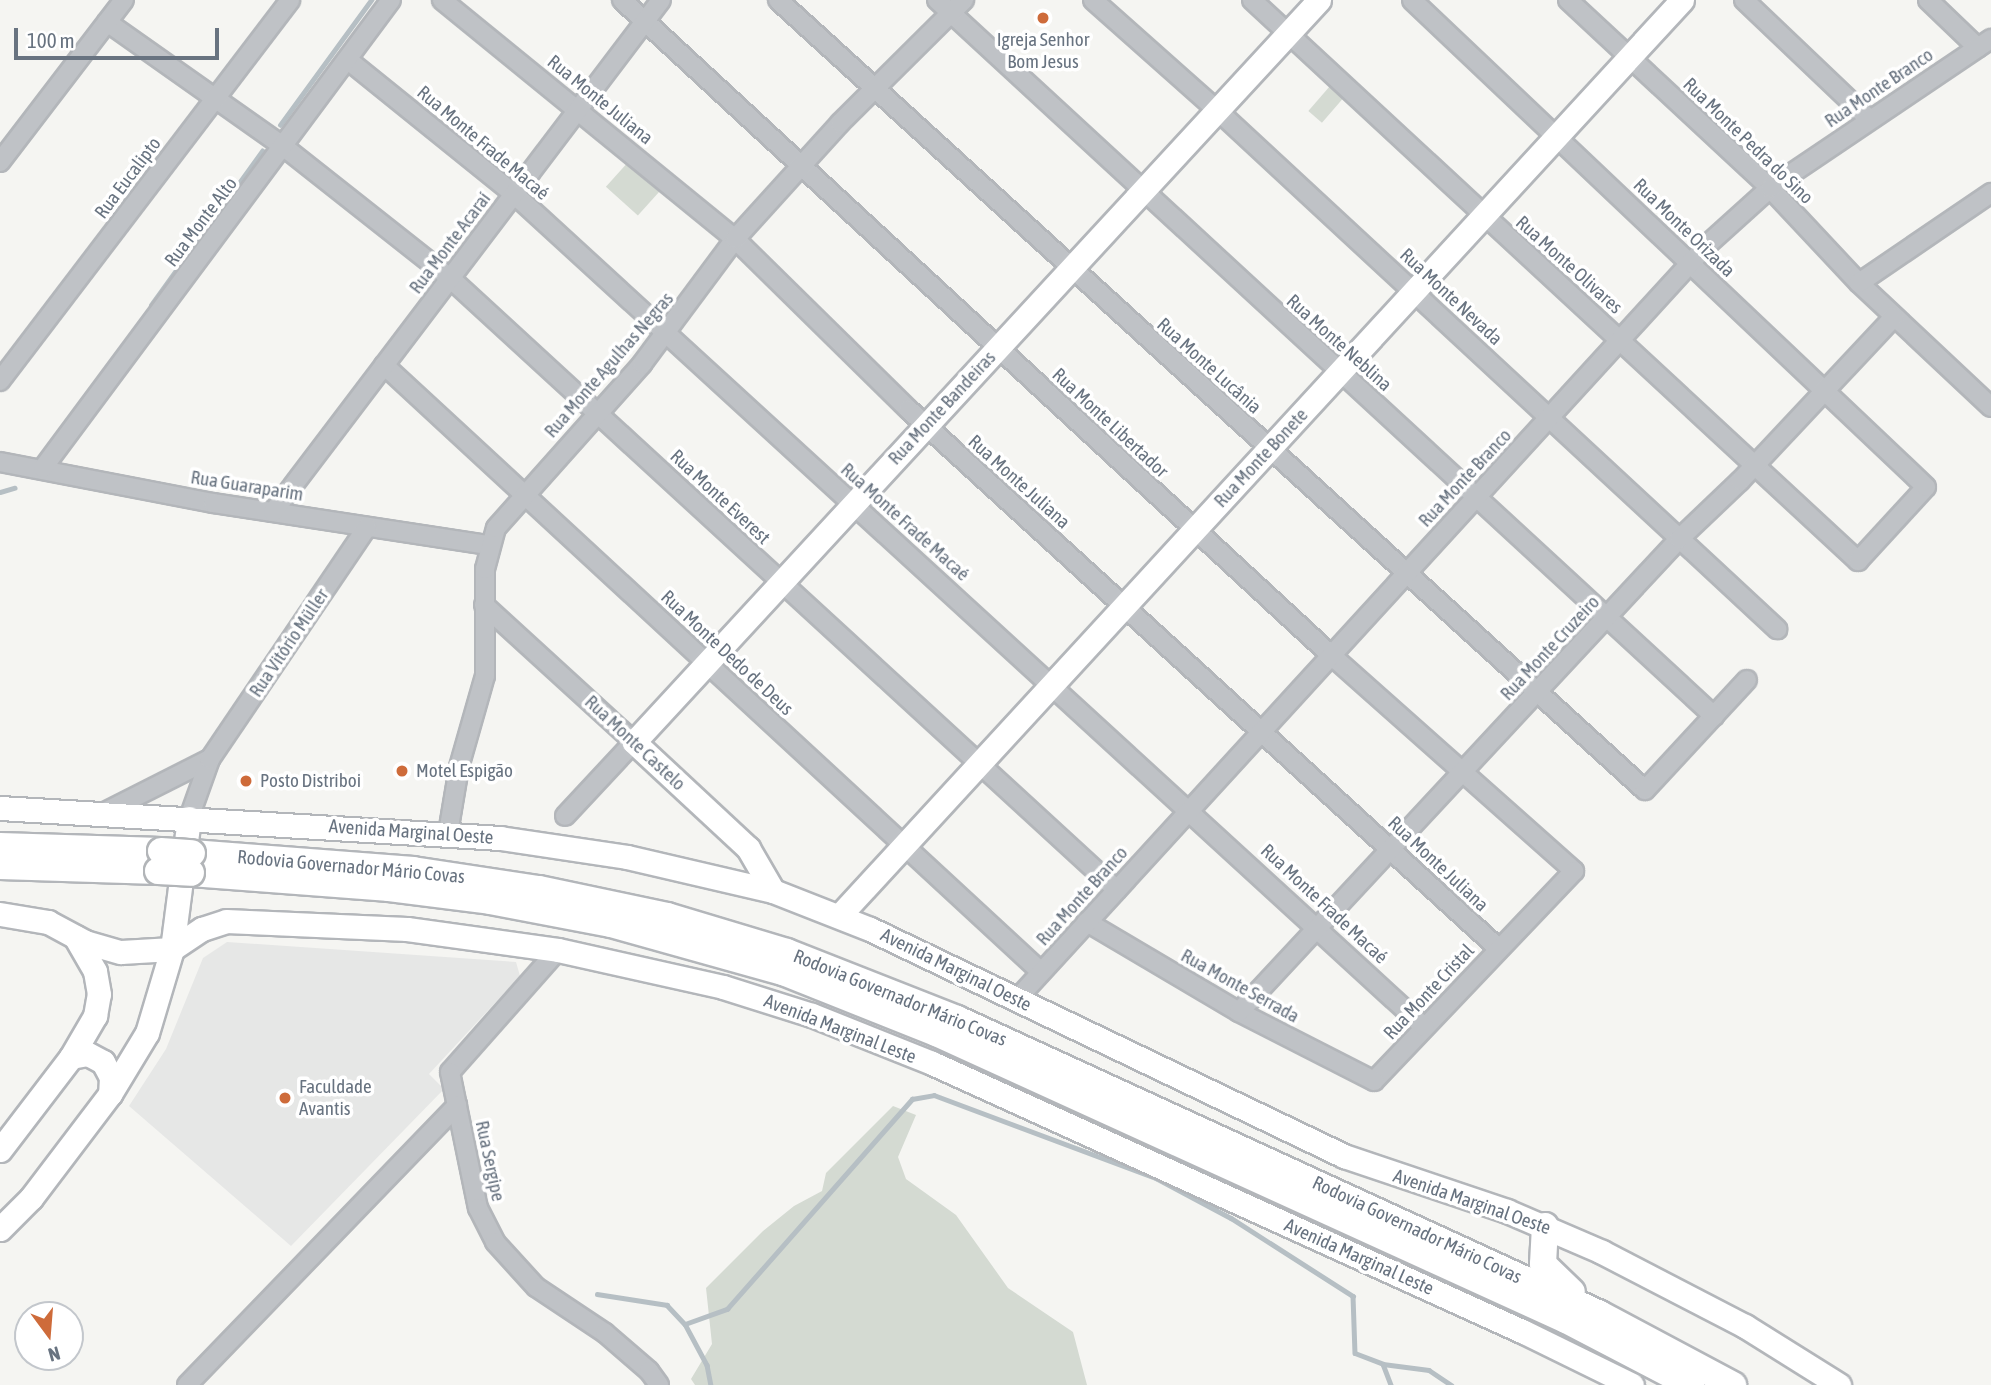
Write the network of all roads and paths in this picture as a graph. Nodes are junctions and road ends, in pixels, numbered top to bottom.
1 (124, 0) edge
2 (290, 0) edge
3 (391, 0) edge
4 (442, 0) edge
5 (622, 0) edge
6 (661, 0) edge
7 (778, 0) edge
8 (1093, 0) edge
9 (1252, 0) edge
10 (1319, 0) edge
11 (1412, 0) edge
12 (1569, 0) edge
13 (1682, 0) edge
14 (1744, 0) edge
15 (1928, 0) edge
16 (951, 4) edge
17 (647, 19) junction
18 (107, 22) junction
19 (1286, 35) junction
20 (1985, 43) edge
21 (1631, 58) junction
22 (348, 60) junction
23 (873, 90) junction
24 (216, 96) junction
25 (579, 108) junction
26 (1217, 110) junction
27 (1869, 119) junction
28 (1556, 135) junction
29 (284, 147) junction
30 (0, 162) edge
31 (801, 167) junction
32 (1770, 188) junction
33 (1142, 191) junction
34 (1991, 193) edge
35 (514, 194) junction
36 (1484, 218) junction
37 (735, 239) junction
38 (1691, 263) junction
39 (1070, 269) junction
40 (450, 278) junction
41 (1859, 283) junction
42 (1415, 292) junction
43 (1894, 317) junction
44 (666, 333) junction
45 (1620, 340) junction
46 (998, 348) junction
47 (384, 365) junction
48 (1340, 373) junction
49 (0, 381) edge
50 (1825, 391) junction
51 (1991, 407) edge
52 (598, 413) junction
53 (1549, 419) junction
54 (926, 425) junction
55 (1270, 449) junction
56 (0, 462) edge
57 (1754, 467) junction
58 (43, 468) junction
59 (524, 493) junction
60 (1477, 494) junction
61 (853, 505) junction
62 (273, 512) junction
63 (368, 527) junction
64 (1195, 530) junction
65 (1679, 539) junction
66 (488, 545) junction
67 (1857, 561) joint
68 (1407, 574) junction
69 (782, 582) junction
70 (484, 605) junction
71 (1124, 606) junction
72 (1608, 616) junction
73 (1777, 629) dead end
74 (1332, 656) junction
75 (707, 663) junction
76 (1747, 680) dead end
77 (1052, 683) junction
78 (1538, 692) junction
79 (1714, 716) junction
80 (1262, 732) junction
81 (634, 742) junction
82 (209, 759) junction
83 (979, 764) junction
84 (1464, 772) junction
85 (0, 808) edge
86 (1191, 810) junction
87 (103, 813) junction
88 (565, 817) dead end
89 (189, 818) junction
90 (448, 833) junction
91 (904, 845) junction
92 (0, 846) edge
93 (1393, 850) junction
94 (160, 861) junction
95 (192, 863) junction
96 (0, 866) edge
97 (1574, 871) joint
98 (1116, 890) junction
99 (773, 891) junction
100 (0, 914) edge
101 (839, 916) junction
102 (1087, 922) junction
103 (1319, 927) junction
104 (75, 937) junction
105 (1499, 948) junction
106 (172, 949) junction
107 (558, 950) junction
108 (1041, 972) junction
109 (1017, 999) junction
110 (1239, 1012) junction
111 (1424, 1027) junction
112 (71, 1057) junction
113 (1374, 1081) joint
114 (110, 1094) junction
115 (457, 1105) junction
116 (0, 1150) edge
117 (1545, 1226) junction
118 (0, 1229) edge
119 (1601, 1314) junction
120 (187, 1385) edge
121 (659, 1385) edge
122 (1632, 1385) edge
123 (1691, 1385) edge
124 (1733, 1385) edge
125 (1839, 1385) edge

1 - 18 street
2 - 24 street, Rua Eucalipto
3 - 22 street, Rua Monte Alto
4 - 25 street, Rua Monte Juliana
5 - 17 street, Rua Monte Libertador
6 - 17 street, Rua Monte Acaraí
7 - 23 street, Rua Monte Lucânia
8 - 26 street, Rua Monte Nevada
9 - 19 street, Rua Monte Olivares
10 - 19 main road, Rua Monte Bandeiras
11 - 28 street, Rua Monte Orizada
12 - 21 street, Rua Monte Pedra do Sino
13 - 21 main road, Rua Monte Bonete
14 - 27 street
15 - 20 street
16 - 23 street, Rua Monte Agulhas Negras
16 - 33 street, Rua Monte Neblina
17 - 25 street, Rua Monte Acaraí
17 - 31 street, Rua Monte Libertador
18 - 24 street, Rua Monte Everest
18 - 30 street
19 - 26 main road, Rua Monte Bandeiras
19 - 36 street, Rua Monte Olivares
20 - 27 street, Rua Monte Branco
21 - 28 main road, Rua Monte Bonete
21 - 32 street, Rua Monte Pedra do Sino
22 - 29 street, Rua Monte Alto
22 - 35 street, Rua Monte Frade Macaé
23 - 31 street, Rua Monte Agulhas Negras
23 - 39 street, Rua Monte Lucânia
24 - 29 street, Rua Monte Everest
24 - 49 street, Rua Eucalipto
25 - 35 street, Rua Monte Acaraí
25 - 37 street, Rua Monte Juliana
26 - 33 main road, Rua Monte Bandeiras
26 - 42 street, Rua Monte Nevada
27 - 32 street, Rua Monte Branco
28 - 36 main road, Rua Monte Bonete
28 - 38 street, Rua Monte Orizada
29 - 40 street, Rua Monte Everest
29 - 58 street, Rua Monte Alto
31 - 37 street, Rua Monte Agulhas Negras
31 - 46 street, Rua Monte Libertador
32 - 38 street, Rua Monte Branco
32 - 41 street, Rua Monte Pedra do Sino
33 - 39 main road, Rua Monte Bandeiras
33 - 48 street, Rua Monte Neblina
34 - 41 street
35 - 40 street, Rua Monte Acaraí
35 - 44 street, Rua Monte Frade Macaé
36 - 42 main road, Rua Monte Bonete
36 - 45 street, Rua Monte Olivares
37 - 44 street, Rua Monte Agulhas Negras
37 - 54 street, Rua Monte Juliana
38 - 45 street, Rua Monte Branco
38 - 50 street, Rua Monte Orizada
39 - 46 main road, Rua Monte Bandeiras
39 - 55 street, Rua Monte Lucânia
40 - 47 street, Rua Monte Acaraí
40 - 52 street, Rua Monte Everest
41 - 43 street, Rua Monte Pedra do Sino
42 - 48 main road, Rua Monte Bonete
42 - 53 street, Rua Monte Nevada
43 - 50 street, Rua Monte Cruzeiro
43 - 51 street, Rua Monte Pedra do Sino
44 - 52 street, Rua Monte Agulhas Negras
44 - 61 street, Rua Monte Frade Macaé
45 - 53 street, Rua Monte Branco
45 - 57 street, Rua Monte Olivares
46 - 54 main road, Rua Monte Bandeiras
46 - 64 street, Rua Monte Libertador
47 - 59 street, Rua Monte Dedo de Deus
47 - 62 street, Rua Monte Acaraí
48 - 55 main road, Rua Monte Bonete
48 - 60 street, Rua Monte Neblina
50 - 57 street, Rua Monte Cruzeiro
50 - 67 street, Rua Monte Orizada
52 - 59 street, Rua Monte Agulhas Negras
52 - 69 street, Rua Monte Everest
53 - 60 street, Rua Monte Branco
53 - 65 street, Rua Monte Nevada
54 - 61 main road, Rua Monte Bandeiras
54 - 71 street, Rua Monte Juliana
55 - 64 main road, Rua Monte Bonete
55 - 68 street, Rua Monte Lucânia
56 - 58 street, Rua Guaraparim
57 - 65 street, Rua Monte Cruzeiro
57 - 67 street, Rua Monte Olivares
58 - 62 street, Rua Guaraparim
59 - 66 street, Rua Monte Agulhas Negras
59 - 75 street, Rua Monte Dedo de Deus
60 - 68 street, Rua Monte Branco
60 - 72 street, Rua Monte Neblina
61 - 69 main road, Rua Monte Bandeiras
61 - 77 street, Rua Monte Frade Macaé
62 - 63 street, Rua Guaraparim
63 - 66 street, Rua Guaraparim
63 - 82 street, Rua Vitório Müller
64 - 71 main road, Rua Monte Bonete
64 - 74 street, Rua Monte Libertador
65 - 72 street, Rua Monte Cruzeiro
65 - 73 street, Rua Monte Nevada
66 - 70 street, Rua Monte Agulhas Negras
68 - 74 street, Rua Monte Branco
68 - 78 street, Rua Monte Lucânia
69 - 75 main road, Rua Monte Bandeiras
69 - 83 street, Rua Monte Everest
70 - 81 street, Rua Monte Castelo
70 - 90 street, Rua Monte Agulhas Negras
71 - 77 main road, Rua Monte Bonete
71 - 80 street, Rua Monte Juliana
72 - 78 street, Rua Monte Cruzeiro
72 - 79 street, Rua Monte Neblina
74 - 80 street, Rua Monte Branco
74 - 84 street, Rua Monte Libertador
75 - 81 main road, Rua Monte Bandeiras
75 - 91 street, Rua Monte Dedo de Deus
76 - 79 street
77 - 83 main road, Rua Monte Bonete
77 - 86 street, Rua Monte Frade Macaé
78 - 79 street, Rua Monte Lucânia
78 - 84 street, Rua Monte Cruzeiro
80 - 86 street, Rua Monte Branco
80 - 93 street, Rua Monte Juliana
81 - 88 street, Rua Monte Bandeiras
81 - 99 main road, Rua Monte Castelo
82 - 87 street, Rua Vitório Müller
82 - 89 street, Rua Vitório Müller
83 - 91 main road, Rua Monte Bonete
83 - 98 street, Rua Monte Everest
84 - 93 street, Rua Monte Cruzeiro
84 - 97 street, Rua Monte Libertador
85 - 87 main road, Avenida Marginal Oeste
86 - 98 street, Rua Monte Branco
86 - 103 street, Rua Monte Frade Macaé
87 - 89 main road, Avenida Marginal Oeste
89 - 90 main road, Avenida Marginal Oeste
89 - 106 main road, Rua Vitório Müller
90 - 99 main road, Avenida Marginal Oeste
91 - 101 main road, Rua Monte Bonete
91 - 108 street, Rua Monte Dedo de Deus
92 - 94 highway, Rodovia Governador Mário Covas
93 - 103 street, Rua Monte Cruzeiro
93 - 105 street, Rua Monte Juliana
94 - 95 highway, Rodovia Governador Mário Covas, bridge
94 - 96 highway, Rodovia Governador Mário Covas
95 - 119 highway, Rodovia Governador Mário Covas
95 - 123 highway, Rodovia Governador Mário Covas
97 - 105 street, Rua Monte Cristal
98 - 102 street, Rua Monte Branco
99 - 101 main road, Avenida Marginal Oeste
100 - 104 main road
101 - 109 main road, Avenida Marginal Oeste
102 - 108 street, Rua Monte Branco
102 - 110 street, Rua Monte Serrada
103 - 110 street, Rua Monte Cruzeiro
103 - 111 street, Rua Monte Frade Macaé
104 - 106 main road
104 - 112 main road
105 - 111 street, Rua Monte Cristal
106 - 107 main road, Avenida Marginal Leste
106 - 114 main road, Rua Vitório Müller
107 - 115 street, Rua Sergipe
107 - 122 main road, Avenida Marginal Leste
108 - 109 street, Rua Monte Branco
109 - 117 main road, Avenida Marginal Oeste
110 - 113 street, Rua Monte Serrada
111 - 113 street, Rua Monte Cristal
112 - 114 main road
112 - 116 main road
114 - 118 main road, Rua Vitório Müller
115 - 120 street
115 - 121 street, Rua Sergipe
117 - 119 highway
117 - 125 main road, Avenida Marginal Oeste
119 - 124 highway, Rodovia Governador Mário Covas

